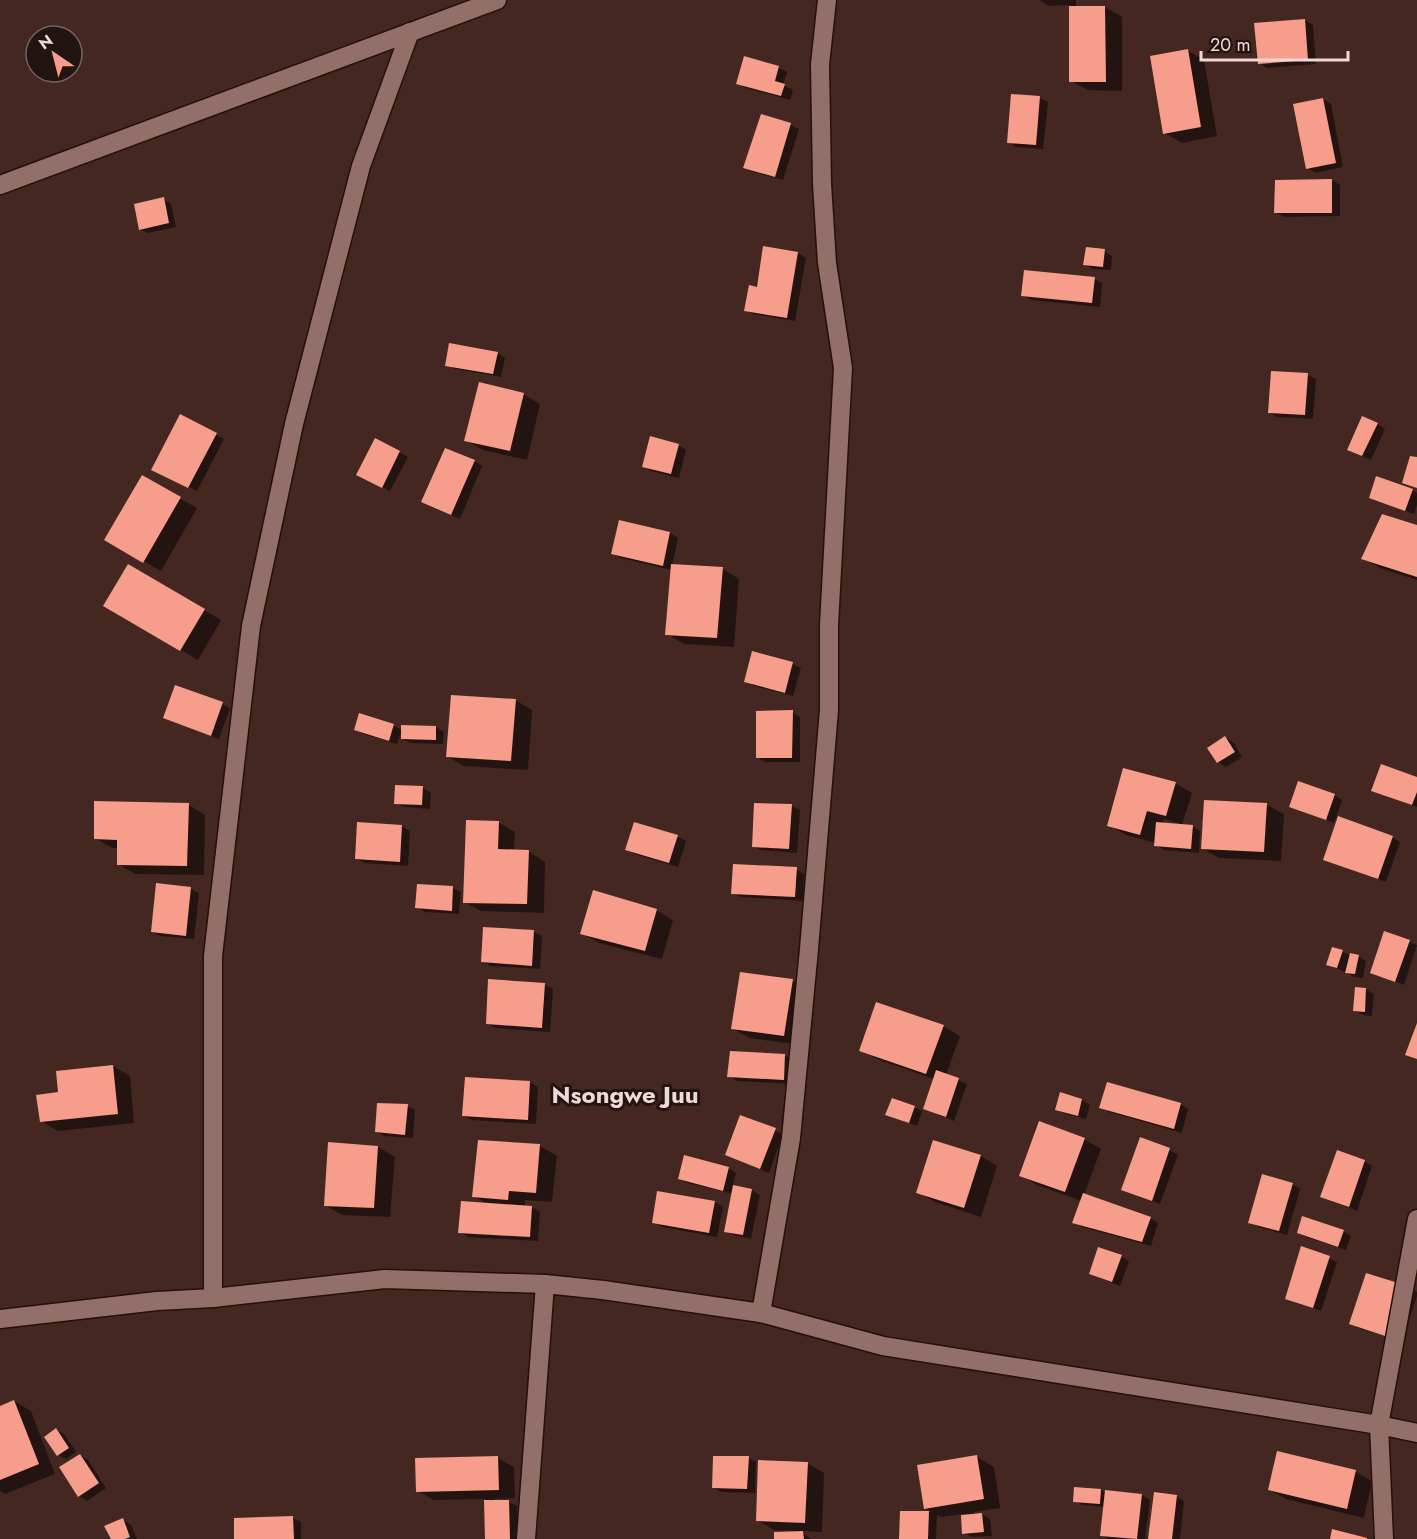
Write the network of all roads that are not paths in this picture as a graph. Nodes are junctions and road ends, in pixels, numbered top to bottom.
1 (497, 0) edge
2 (827, 0) edge
3 (410, 32) junction
4 (0, 185) edge
5 (1417, 1220) edge
6 (545, 1284) junction
7 (213, 1298) junction
8 (761, 1313) junction
9 (0, 1319) edge
10 (1379, 1425) junction
11 (1417, 1433) edge
12 (526, 1539) edge
13 (1384, 1539) edge

1 - 3 street
2 - 8 street
3 - 4 street
3 - 7 street
5 - 10 street
6 - 7 street
6 - 8 street
6 - 12 street
7 - 9 street
8 - 10 street
10 - 11 street
10 - 13 street

